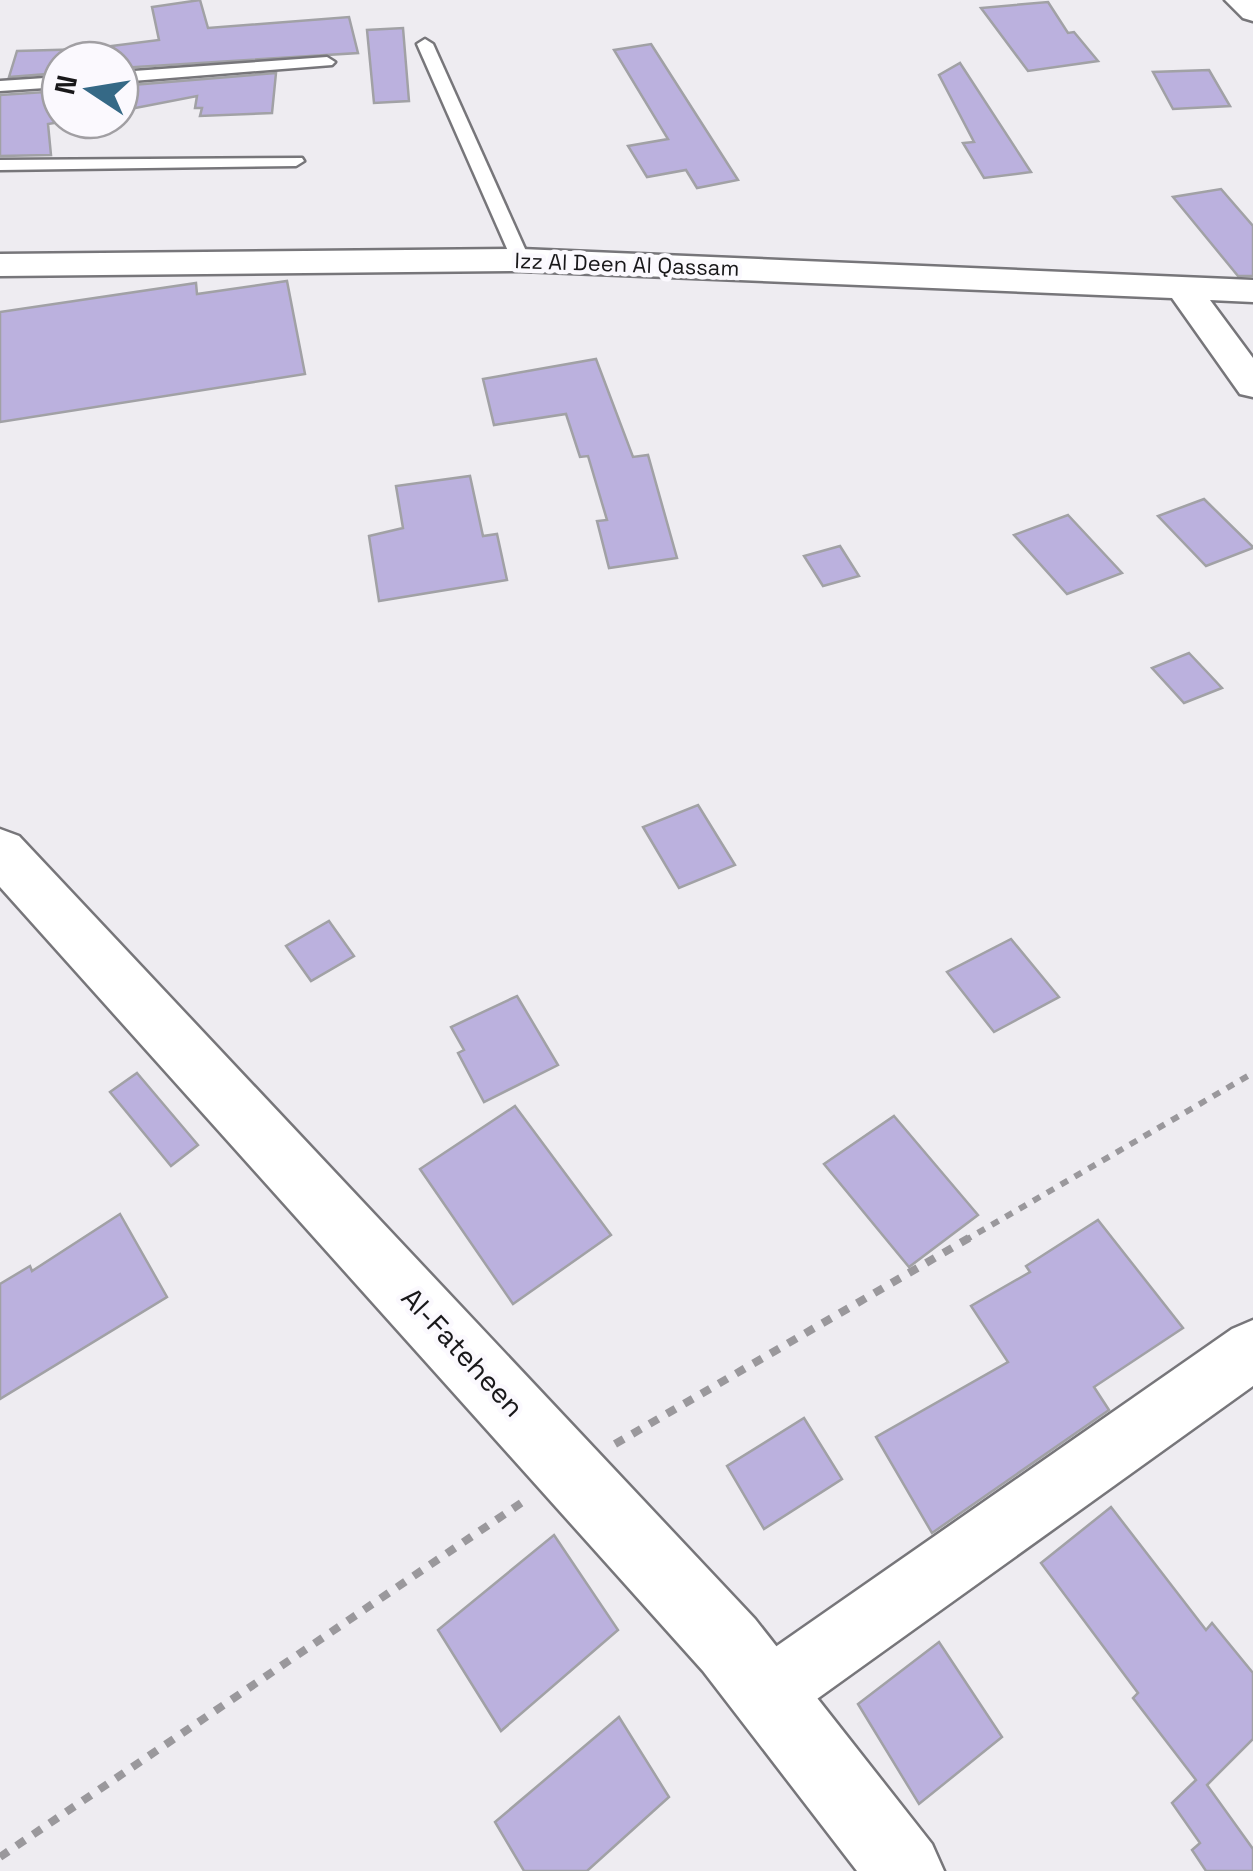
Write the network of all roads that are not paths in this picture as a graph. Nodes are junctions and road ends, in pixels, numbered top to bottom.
1 (1240, 0) edge
2 (1253, 12) edge
3 (425, 44) dead end
4 (328, 62) dead end
5 (140, 76) edge
6 (40, 83) edge
7 (0, 86) edge
8 (296, 161) dead end
9 (0, 164) edge
10 (521, 260) junction
11 (0, 265) edge
12 (1182, 288) junction
13 (1253, 290) edge
14 (1253, 384) edge
15 (0, 851) edge
16 (1253, 1350) edge
17 (765, 1695) junction
18 (904, 1871) edge

1 - 2 street
3 - 10 lane
4 - 5 lane
6 - 7 lane
8 - 9 lane
10 - 11 street, Izz Al Deen Al Qassam
10 - 12 street, Izz Al Deen Al Qassam
12 - 13 street, Izz Al Deen Al Qassam
12 - 14 street
15 - 17 street, Al-Fateheen
16 - 17 street
17 - 18 street, Al-Fateheen

